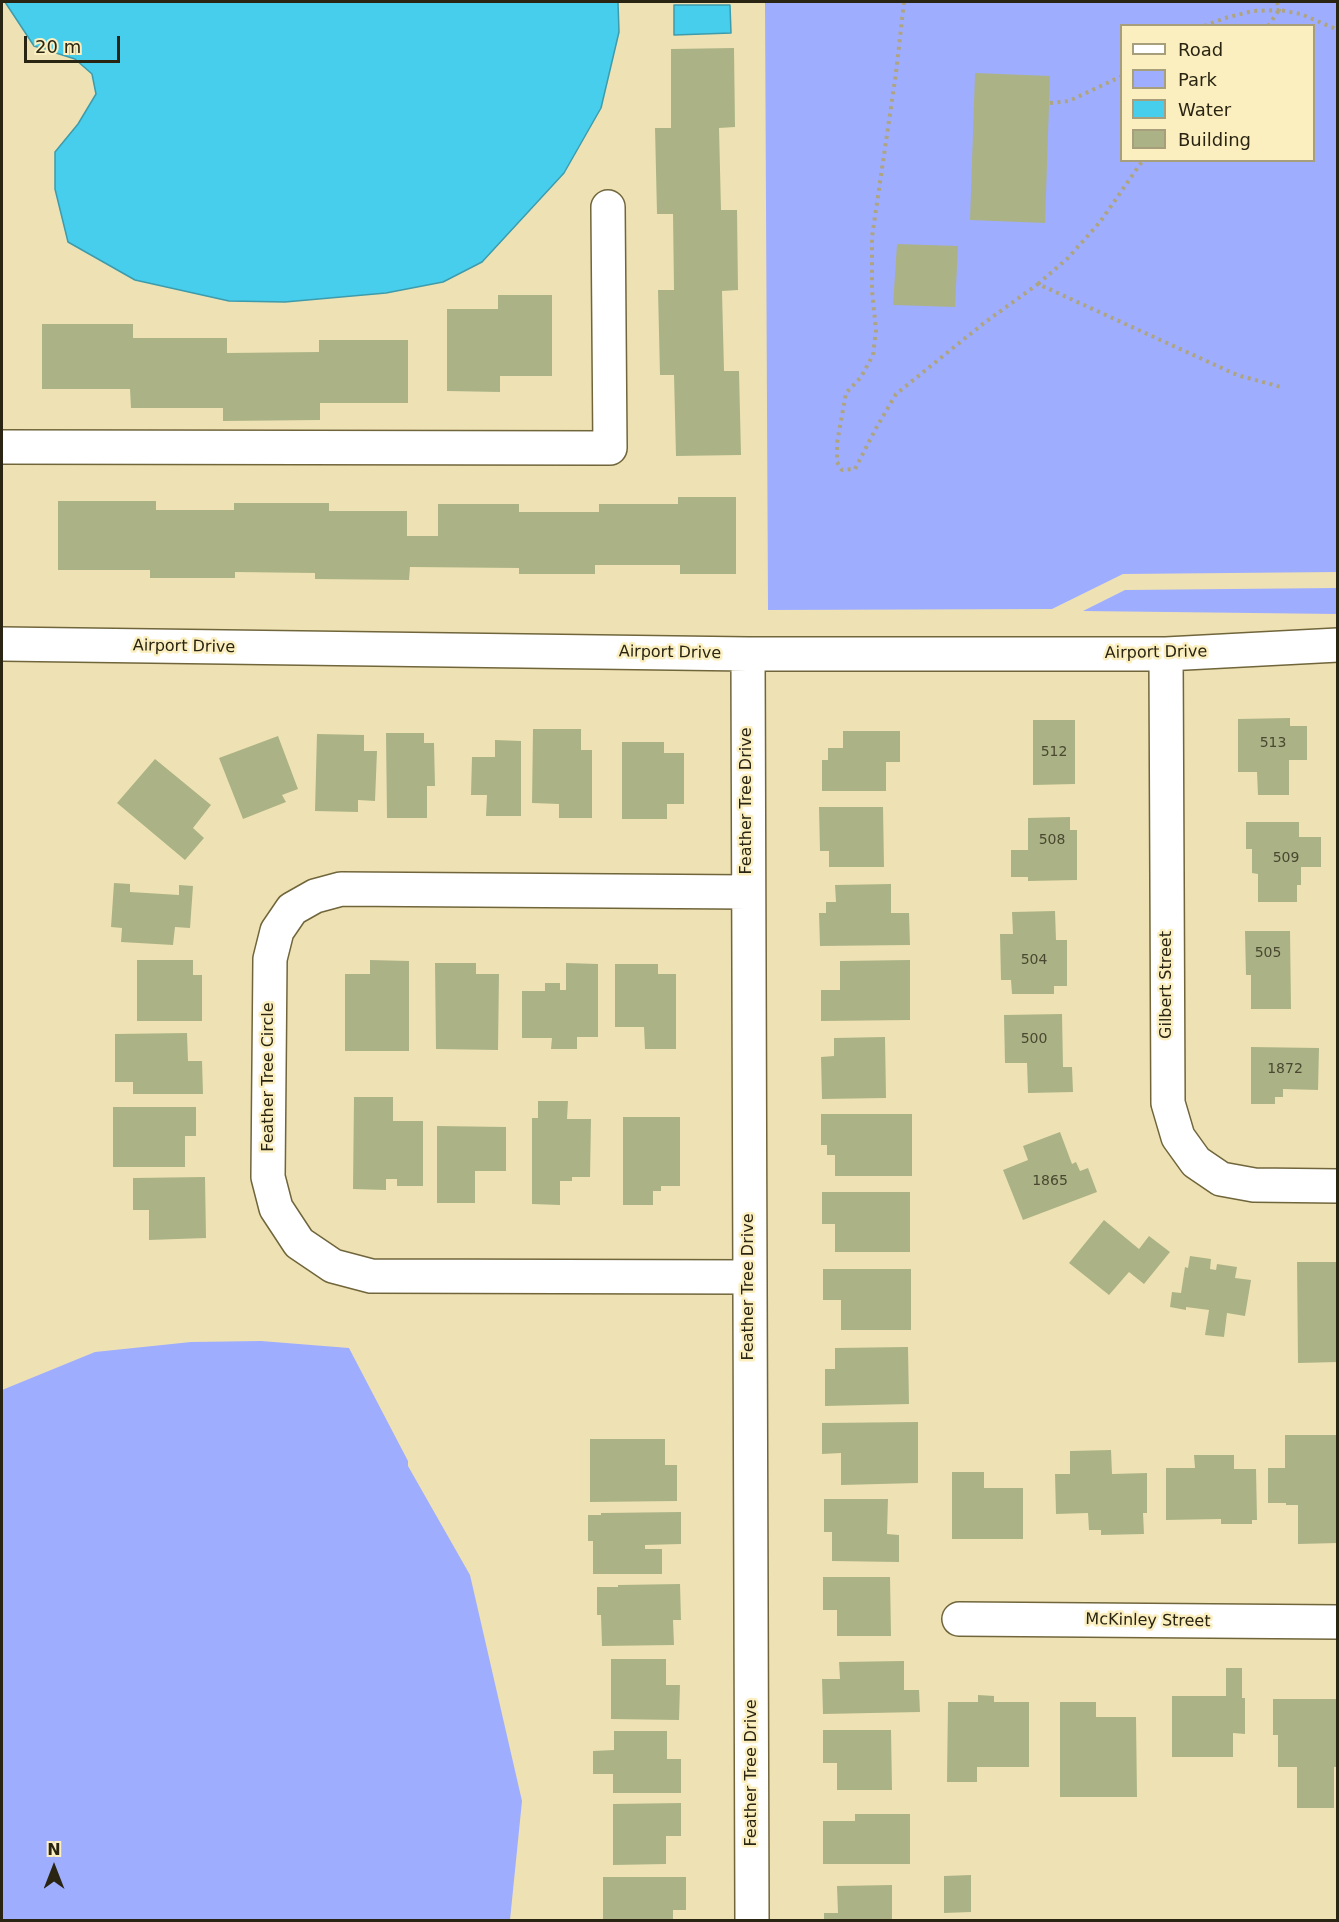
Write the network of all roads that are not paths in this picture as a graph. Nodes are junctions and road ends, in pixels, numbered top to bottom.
1 (608, 207) dead end
2 (2, 447) edge
3 (2, 644) edge
4 (1338, 645) edge
5 (748, 654) junction
6 (1166, 654) junction
7 (747, 892) junction
8 (1338, 1186) edge
9 (749, 1277) junction
10 (959, 1619) dead end
11 (1338, 1622) edge
12 (752, 1920) edge

1 - 2 street
3 - 5 street, Airport Drive
4 - 6 street, Airport Drive
5 - 6 street, Airport Drive
5 - 7 street, Feather Tree Drive
6 - 8 street, Gilbert Street
7 - 9 street, Feather Tree Drive
7 - 9 street, Feather Tree Circle
9 - 12 street, Feather Tree Drive
10 - 11 street, McKinley Street

